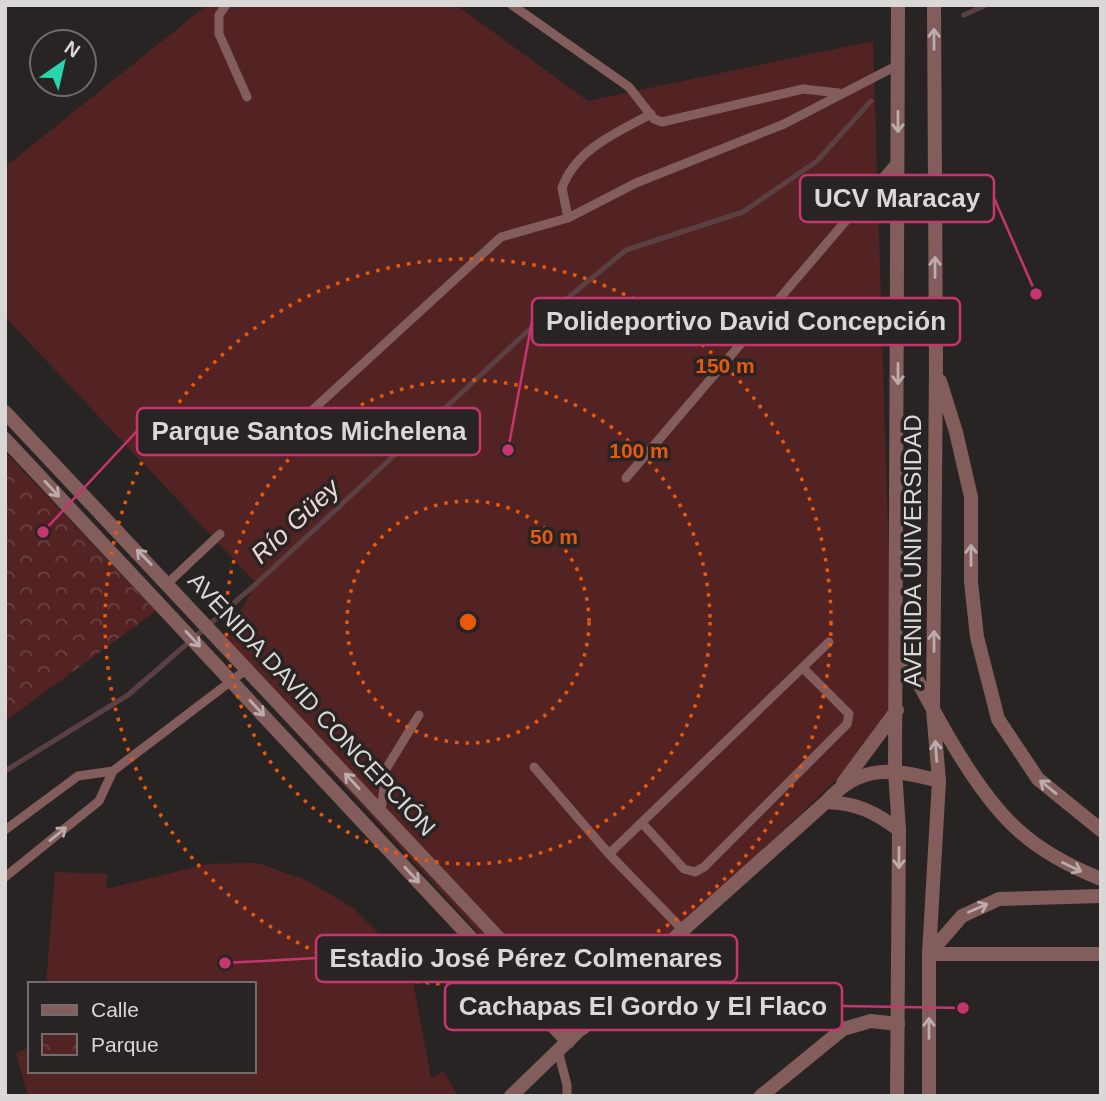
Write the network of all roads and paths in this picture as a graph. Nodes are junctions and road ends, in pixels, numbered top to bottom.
1 (226, 5) edge
2 (512, 5) edge
3 (898, 5) edge
4 (934, 5) edge
5 (898, 65) junction
6 (841, 93) junction
7 (247, 97) dead end
8 (650, 114) junction
9 (898, 160) junction
10 (568, 218) junction
11 (936, 369) junction
12 (5, 412) edge
13 (306, 416) dead end
14 (5, 439) edge
15 (626, 478) dead end
16 (220, 534) dead end
17 (168, 583) junction
18 (829, 642) dead end
19 (897, 643) junction
20 (803, 668) junction
21 (247, 669) junction
22 (232, 681) junction
23 (933, 709) junction
24 (897, 710) junction
25 (419, 715) dead end
26 (534, 767) dead end
27 (113, 771) junction
28 (894, 771) junction
29 (939, 781) junction
30 (843, 783) junction
31 (826, 802) junction
32 (381, 812) junction
33 (642, 823) junction
34 (5, 830) edge
35 (1101, 830) edge
36 (899, 831) junction
37 (609, 854) junction
38 (5, 877) edge
39 (1101, 879) edge
40 (1101, 896) edge
41 (683, 930) junction
42 (929, 954) junction
43 (1101, 954) edge
44 (898, 1024) junction
45 (583, 1028) junction
46 (563, 1046) junction
47 (511, 1096) edge
48 (567, 1096) edge
49 (761, 1096) edge
50 (897, 1096) edge
51 (929, 1096) edge

1 - 7 lane
2 - 8 lane
3 - 5 street, AVENIDA UNIVERSIDAD
11 -> 4 street, AVENIDA UNIVERSIDAD
5 - 6 lane
5 -> 9 street, AVENIDA UNIVERSIDAD
6 - 8 lane
6 - 10 lane
8 - 10 lane
9 - 15 lane
9 -> 19 street, AVENIDA UNIVERSIDAD
10 - 13 lane
23 -> 11 street, AVENIDA UNIVERSIDAD
35 -> 11 street
17 -> 12 street, AVENIDA DAVID CONCEPCIÓN
14 -> 22 street, AVENIDA DAVID CONCEPCIÓN
16 - 17 lane
17 - 21 street, AVENIDA DAVID CONCEPCIÓN
18 - 20 lane
19 - 23 street
19 - 24 street, AVENIDA UNIVERSIDAD
20 - 33 lane
20 - 33 lane
21 - 22 lane
32 -> 21 street, AVENIDA DAVID CONCEPCIÓN
22 - 27 lane
22 -> 46 street, AVENIDA DAVID CONCEPCIÓN
29 -> 23 street, AVENIDA UNIVERSIDAD
23 -> 39 street
24 - 28 street, AVENIDA UNIVERSIDAD
24 - 30 street
25 - 32 lane
26 - 37 lane
27 - 34 lane
38 -> 27 lane
28 - 29 street
28 - 30 street
28 - 36 street, AVENIDA UNIVERSIDAD
29 - 42 street, AVENIDA UNIVERSIDAD
30 - 31 street
31 - 36 street
31 - 41 street
32 - 45 street, AVENIDA DAVID CONCEPCIÓN
33 - 37 lane
36 -> 44 street, AVENIDA UNIVERSIDAD
37 - 41 lane
42 -> 40 street
41 - 45 street
42 - 43 street
51 -> 42 street, AVENIDA UNIVERSIDAD
44 - 49 street
44 - 50 street, AVENIDA UNIVERSIDAD
45 - 46 street
46 - 47 street
46 - 48 lane

